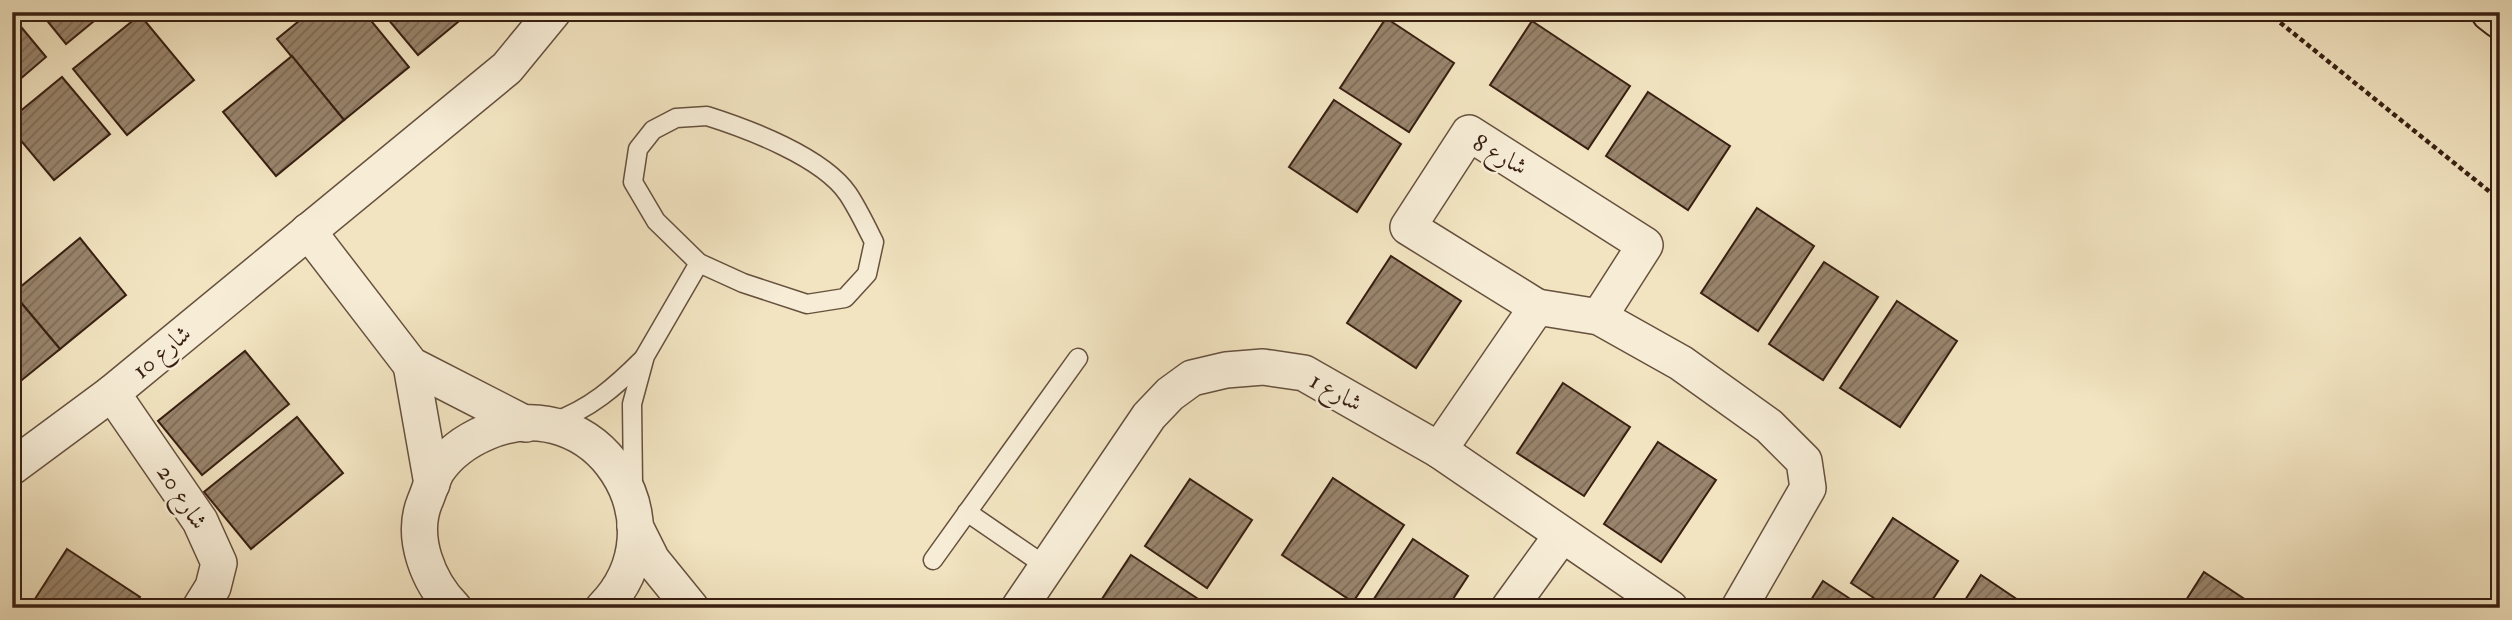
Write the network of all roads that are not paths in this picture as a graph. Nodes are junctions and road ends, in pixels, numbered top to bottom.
1 (553, 12) edge
2 (2491, 12) edge
3 (2500, 19) edge
4 (308, 231) junction
5 (699, 263) junction
6 (1537, 307) junction
7 (1599, 317) junction
8 (645, 356) junction
9 (1078, 358) dead end
10 (411, 365) junction
11 (112, 393) junction
12 (537, 424) junction
13 (1439, 450) junction
14 (12, 467) edge
15 (432, 484) junction
16 (967, 512) junction
17 (635, 517) junction
18 (1562, 535) junction
19 (933, 561) dead end
20 (1047, 567) junction
21 (430, 593) edge
22 (200, 608) edge
23 (454, 608) edge
24 (603, 608) edge
25 (691, 608) edge
26 (1019, 608) edge
27 (1509, 608) edge
28 (1670, 608) edge
29 (1739, 608) edge

1 - 4 street, شارع 10
2 - 3 highway
4 - 10 street
4 - 11 street, شارع 10
5 - 5 lane
5 - 8 lane
6 - 7 street, شارع 8
6 - 7 street, شارع 8
6 - 13 street
7 - 29 street, شارع 8
8 - 12 lane
8 - 17 lane
9 - 16 lane
10 - 12 street
10 - 15 street
11 - 14 street, شارع 10
11 - 22 street, شارع 20
12 - 15 street
12 - 17 street
13 - 18 street, شارع 1
13 - 20 street, شارع 1
15 - 21 street
16 - 19 lane
16 - 20 lane
17 - 24 street
17 - 25 street
18 - 27 street
18 - 28 street, شارع 1
20 - 26 street, شارع 1
21 - 23 street

